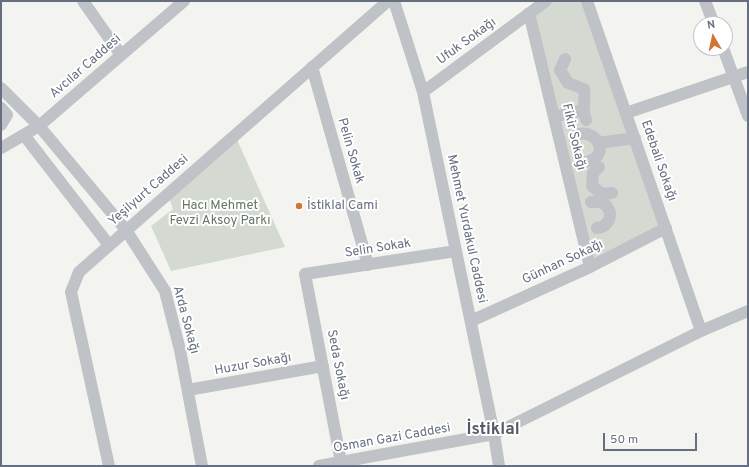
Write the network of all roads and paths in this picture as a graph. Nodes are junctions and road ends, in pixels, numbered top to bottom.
1 (83, 1) edge
2 (184, 1) edge
3 (388, 1) edge
4 (394, 1) edge
5 (546, 1) edge
6 (587, 1) edge
7 (705, 1) edge
8 (529, 14) junction
9 (711, 16) edge
10 (121, 55) junction
11 (726, 56) edge
12 (565, 59) dead end
13 (312, 67) junction
14 (748, 72) edge
15 (733, 76) junction
16 (1, 88) edge
17 (423, 92) junction
18 (1, 108) edge
19 (626, 113) junction
20 (748, 116) edge
21 (554, 117) junction
22 (1, 125) edge
23 (39, 126) junction
24 (24, 135) junction
25 (576, 135) dead end
26 (635, 138) junction
27 (598, 143) junction
28 (1, 148) edge
29 (582, 163) dead end
30 (600, 164) junction
31 (666, 228) junction
32 (606, 229) dead end
33 (126, 230) junction
34 (109, 245) junction
35 (456, 252) junction
36 (368, 265) junction
37 (590, 267) junction
38 (305, 274) joint
39 (748, 310) edge
40 (471, 321) junction
41 (701, 331) junction
42 (323, 366) junction
43 (188, 390) junction
44 (494, 434) junction
45 (341, 462) junction
46 (109, 466) edge
47 (202, 466) edge
48 (319, 466) edge
49 (499, 466) edge

1 - 10 street
2 - 10 street, Avcılar Caddesi
3 - 13 street, Yeşilyurt Caddesi
4 - 17 street, Mehmet Yurdakul Caddesi
5 - 8 street, Ufuk Sokağı
6 - 19 street, Edebali Sokağı
7 - 9 street
8 - 17 street, Ufuk Sokağı
8 - 21 street, Fikir Sokağı
10 - 23 street, Avcılar Caddesi
11 - 15 street
12 - 21 street
13 - 33 street, Yeşilyurt Caddesi
13 - 36 street, Pelin Sokak
14 - 15 street
15 - 19 street
15 - 20 street
16 - 23 street, Arda Sokağı
17 - 35 street, Mehmet Yurdakul Caddesi
18 - 22 street
19 - 26 street, Edebali Sokağı
21 - 37 street, Fikir Sokağı
23 - 24 street, Avcılar Caddesi
23 - 33 street, Arda Sokağı
24 - 28 street, Avcılar Caddesi
24 - 34 street
25 - 27 street
26 - 27 street
26 - 31 street, Edebali Sokağı
27 - 30 street
29 - 30 street
30 - 32 street
31 - 37 street, Günhan Sokağı
31 - 41 street, Edebali Sokağı
33 - 34 street, Yeşilyurt Caddesi
33 - 43 street, Arda Sokağı
34 - 46 street, Yeşilyurt Caddesi
35 - 36 street, Selin Sokak
35 - 40 street, Mehmet Yurdakul Caddesi
36 - 38 street, Selin Sokak
37 - 40 street, Günhan Sokağı
38 - 42 street, Seda Sokağı
39 - 41 street, Osman Gazi Caddesi
40 - 44 street, Mehmet Yurdakul Caddesi
41 - 44 street, Osman Gazi Caddesi
42 - 43 street, Huzur Sokağı
42 - 45 street, Seda Sokağı
43 - 47 street, Arda Sokağı
44 - 45 street, Osman Gazi Caddesi
44 - 49 street, Mehmet Yurdakul Caddesi
45 - 48 street, Osman Gazi Caddesi

